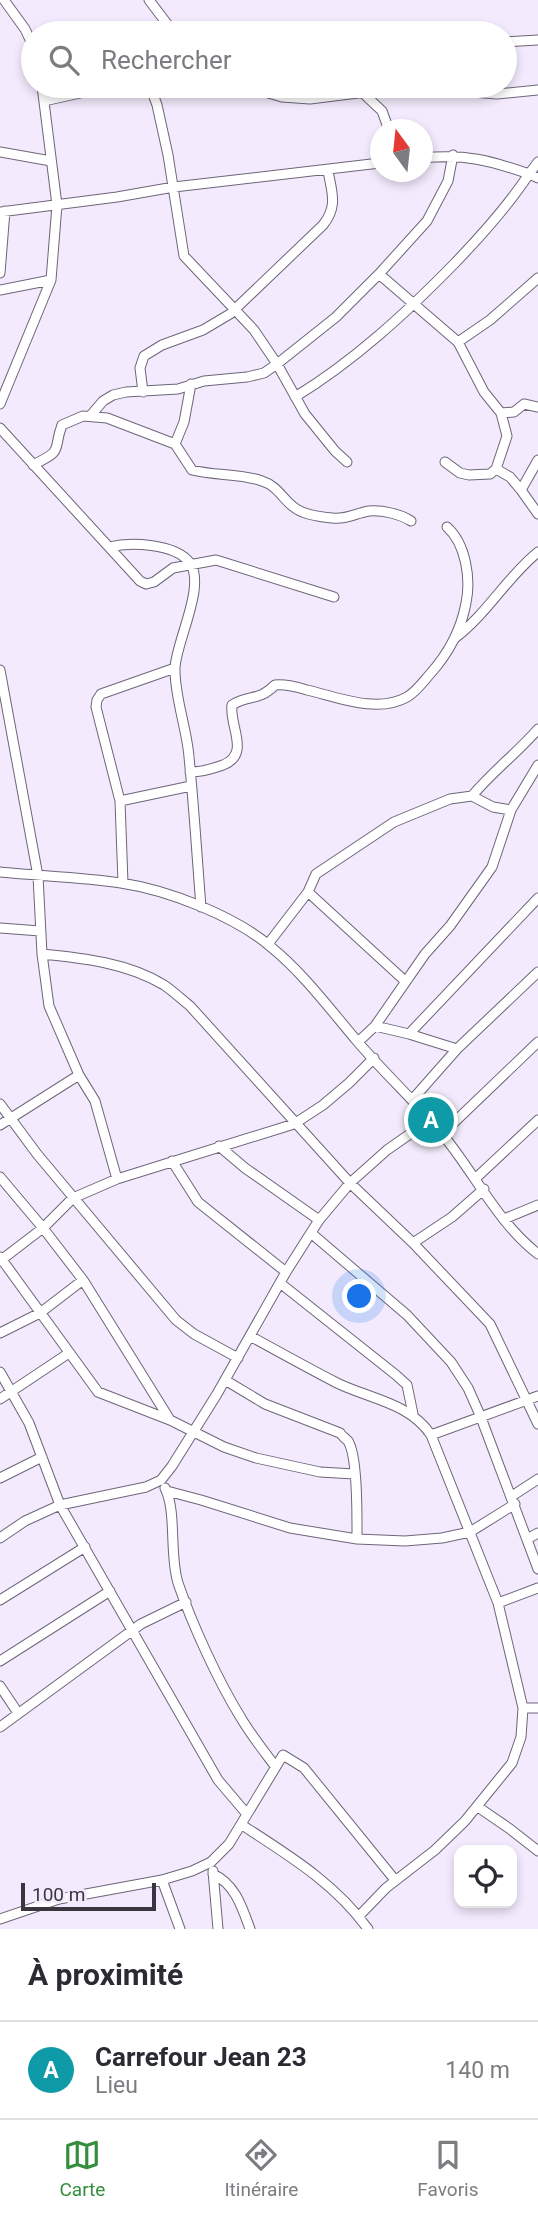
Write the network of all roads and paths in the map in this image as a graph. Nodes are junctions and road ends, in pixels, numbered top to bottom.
1 (149, 0) edge
2 (9, 2) edge
3 (165, 21) edge
4 (21, 22) edge
5 (538, 40) edge
6 (517, 41) edge
7 (538, 90) edge
8 (517, 92) edge
9 (44, 98) edge
10 (58, 98) edge
11 (154, 98) edge
12 (296, 98) edge
13 (321, 98) edge
14 (368, 98) edge
15 (44, 101) junction
16 (385, 119) edge
17 (0, 152) edge
18 (453, 155) junction
19 (433, 157) edge
20 (51, 161) junction
21 (538, 162) edge
22 (370, 165) edge
23 (328, 171) junction
24 (533, 176) edge
25 (174, 187) junction
26 (57, 205) junction
27 (2, 211) edge
28 (0, 273) edge
29 (379, 274) junction
30 (538, 278) edge
31 (51, 280) junction
32 (0, 290) edge
33 (416, 303) junction
34 (235, 310) junction
35 (458, 342) junction
36 (277, 364) junction
37 (191, 384) junction
38 (142, 392) junction
39 (295, 397) junction
40 (0, 404) edge
41 (538, 407) edge
42 (501, 413) junction
43 (91, 415) junction
44 (0, 428) edge
45 (175, 444) junction
46 (538, 460) edge
47 (347, 462) dead end
48 (445, 462) dead end
49 (33, 465) junction
50 (496, 469) junction
51 (521, 490) junction
52 (538, 514) edge
53 (411, 521) dead end
54 (447, 527) dead end
55 (109, 547) junction
56 (538, 552) edge
57 (190, 564) junction
58 (334, 597) dead end
59 (455, 638) junction
60 (175, 668) junction
61 (0, 670) edge
62 (538, 729) edge
63 (538, 765) edge
64 (190, 772) junction
65 (191, 786) junction
66 (472, 796) junction
67 (120, 801) junction
68 (511, 810) junction
69 (0, 872) edge
70 (38, 876) junction
71 (123, 883) junction
72 (308, 892) junction
73 (538, 898) edge
74 (201, 907) junction
75 (0, 928) edge
76 (40, 931) junction
77 (268, 944) junction
78 (42, 954) junction
79 (538, 972) edge
80 (405, 981) junction
81 (534, 983) edge
82 (375, 1026) junction
83 (409, 1034) junction
84 (358, 1042) junction
85 (538, 1042) edge
86 (457, 1049) junction
87 (374, 1058) junction
88 (79, 1075) junction
89 (412, 1100) junction
90 (0, 1104) edge
91 (10, 1116) junction
92 (430, 1120) junction
93 (538, 1120) edge
94 (294, 1124) junction
95 (0, 1125) edge
96 (442, 1134) junction
97 (219, 1146) junction
98 (172, 1161) junction
99 (0, 1177) edge
100 (476, 1178) junction
101 (117, 1179) junction
102 (350, 1183) junction
103 (484, 1189) junction
104 (73, 1198) junction
105 (538, 1205) edge
106 (504, 1219) junction
107 (319, 1220) junction
108 (43, 1228) junction
109 (311, 1233) junction
110 (413, 1243) junction
111 (538, 1254) edge
112 (1, 1260) edge
113 (286, 1272) junction
114 (83, 1280) junction
115 (280, 1283) junction
116 (40, 1314) junction
117 (0, 1333) edge
118 (250, 1336) junction
119 (69, 1353) junction
120 (238, 1358) junction
121 (0, 1372) edge
122 (225, 1380) junction
123 (13, 1392) junction
124 (538, 1396) edge
125 (0, 1399) edge
126 (527, 1400) junction
127 (412, 1414) junction
128 (480, 1415) junction
129 (170, 1420) junction
130 (538, 1424) edge
131 (194, 1432) junction
132 (431, 1435) junction
133 (42, 1457) junction
134 (354, 1474) junction
135 (0, 1478) edge
136 (538, 1479) edge
137 (161, 1480) junction
138 (167, 1491) junction
139 (514, 1500) junction
140 (60, 1505) junction
141 (470, 1532) junction
142 (538, 1533) edge
143 (0, 1538) edge
144 (357, 1539) junction
145 (527, 1539) junction
146 (85, 1547) junction
147 (538, 1569) edge
148 (538, 1588) edge
149 (110, 1591) junction
150 (0, 1600) edge
151 (186, 1602) junction
152 (498, 1603) junction
153 (133, 1630) junction
154 (0, 1661) edge
155 (0, 1686) edge
156 (523, 1708) junction
157 (538, 1708) edge
158 (18, 1713) junction
159 (0, 1727) edge
160 (275, 1766) junction
161 (478, 1807) junction
162 (246, 1813) junction
163 (242, 1825) junction
164 (538, 1852) edge
165 (211, 1862) junction
166 (213, 1874) junction
167 (162, 1880) junction
168 (395, 1880) junction
169 (359, 1916) junction
170 (0, 1919) edge
171 (180, 1929) edge
172 (218, 1929) edge
173 (250, 1929) edge
174 (368, 1929) edge

1 - 3 street
2 - 4 street
5 - 6 street
7 - 8 street
9 - 15 street
10 - 15 street
11 - 25 street
12 - 13 street
14 - 16 street
15 - 20 street
17 - 20 street
18 - 19 street
18 - 24 street
18 - 29 street
20 - 26 street
21 - 24 street
22 - 23 street
23 - 25 street
23 - 34 street
24 - 33 street
25 - 26 street
25 - 34 street
26 - 27 street
26 - 31 street
27 - 28 street
29 - 33 street
29 - 36 street
30 - 35 street
31 - 32 street
31 - 40 street
33 - 35 street
33 - 39 street
34 - 36 street
34 - 38 street
35 - 42 street
36 - 37 street
36 - 39 street
37 - 38 street
37 - 45 street
38 - 43 street
39 - 47 street
41 - 42 street
42 - 50 street
43 - 45 street
43 - 49 street
44 - 49 street
45 - 53 street
46 - 51 street
48 - 50 street
49 - 55 street
50 - 51 street
51 - 52 street
54 - 59 street
55 - 57 street
55 - 57 street
56 - 59 street
57 - 58 street
57 - 60 street
59 - 64 street
60 - 64 street
60 - 67 street
61 - 70 street
62 - 66 street
63 - 68 street
64 - 65 street
65 - 67 street
65 - 74 street
66 - 68 street
66 - 72 street
67 - 71 street
68 - 80 street
69 - 70 street
70 - 71 street
70 - 76 street
71 - 74 street
72 - 77 street
72 - 80 street
73 - 83 street
74 - 77 street
75 - 76 street
76 - 78 street
77 - 84 street
78 - 88 street
78 - 94 street
79 - 81 street
80 - 82 street
81 - 86 street
82 - 83 street
82 - 84 street
83 - 86 street
84 - 87 street
85 - 96 street
86 - 89 street
87 - 89 street
87 - 94 street
88 - 91 street
88 - 101 street
89 - 92 street
90 - 91 street
91 - 95 street
91 - 104 street
92 - 96 street
92 - 102 street
93 - 100 street
94 - 97 street
94 - 102 street
96 - 100 street
97 - 98 street
97 - 107 street
98 - 101 street
98 - 113 street
99 - 108 street
100 - 103 street
101 - 104 street
102 - 107 street
102 - 110 street
103 - 106 street
103 - 110 street
104 - 108 street
104 - 120 street
105 - 106 street
106 - 111 street
107 - 109 street
108 - 112 street
108 - 114 street
109 - 113 street
109 - 128 street
110 - 126 street
112 - 116 street
113 - 115 street
114 - 116 street
114 - 129 street
115 - 118 street
115 - 127 street
116 - 117 street
116 - 119 street
118 - 120 street
118 - 127 street
119 - 123 street
119 - 129 street
120 - 122 street
121 - 123 street
122 - 131 street
122 - 134 street
123 - 125 street
123 - 133 street
124 - 126 street
126 - 128 street
126 - 130 street
127 - 132 street
128 - 132 street
128 - 139 street
129 - 131 street
131 - 134 street
131 - 137 street
132 - 141 street
133 - 135 street
133 - 140 street
134 - 144 street
136 - 139 street
137 - 138 street
137 - 140 street
138 - 144 street
138 - 151 street
139 - 141 street
139 - 145 street
140 - 143 street
140 - 146 street
141 - 144 street
141 - 152 street
142 - 145 street
145 - 147 street
146 - 149 street
146 - 150 street
148 - 152 street
149 - 153 street
149 - 154 street
151 - 153 street
151 - 160 street
152 - 156 street
153 - 158 street
153 - 162 street
155 - 158 street
156 - 157 street
156 - 161 street
158 - 159 street
160 - 162 street
160 - 168 street
161 - 164 street
161 - 168 street
162 - 163 street
163 - 165 street
163 - 169 street
165 - 166 street
165 - 167 street
166 - 172 street
166 - 173 street
167 - 170 street
167 - 171 street
168 - 169 street
169 - 174 street

